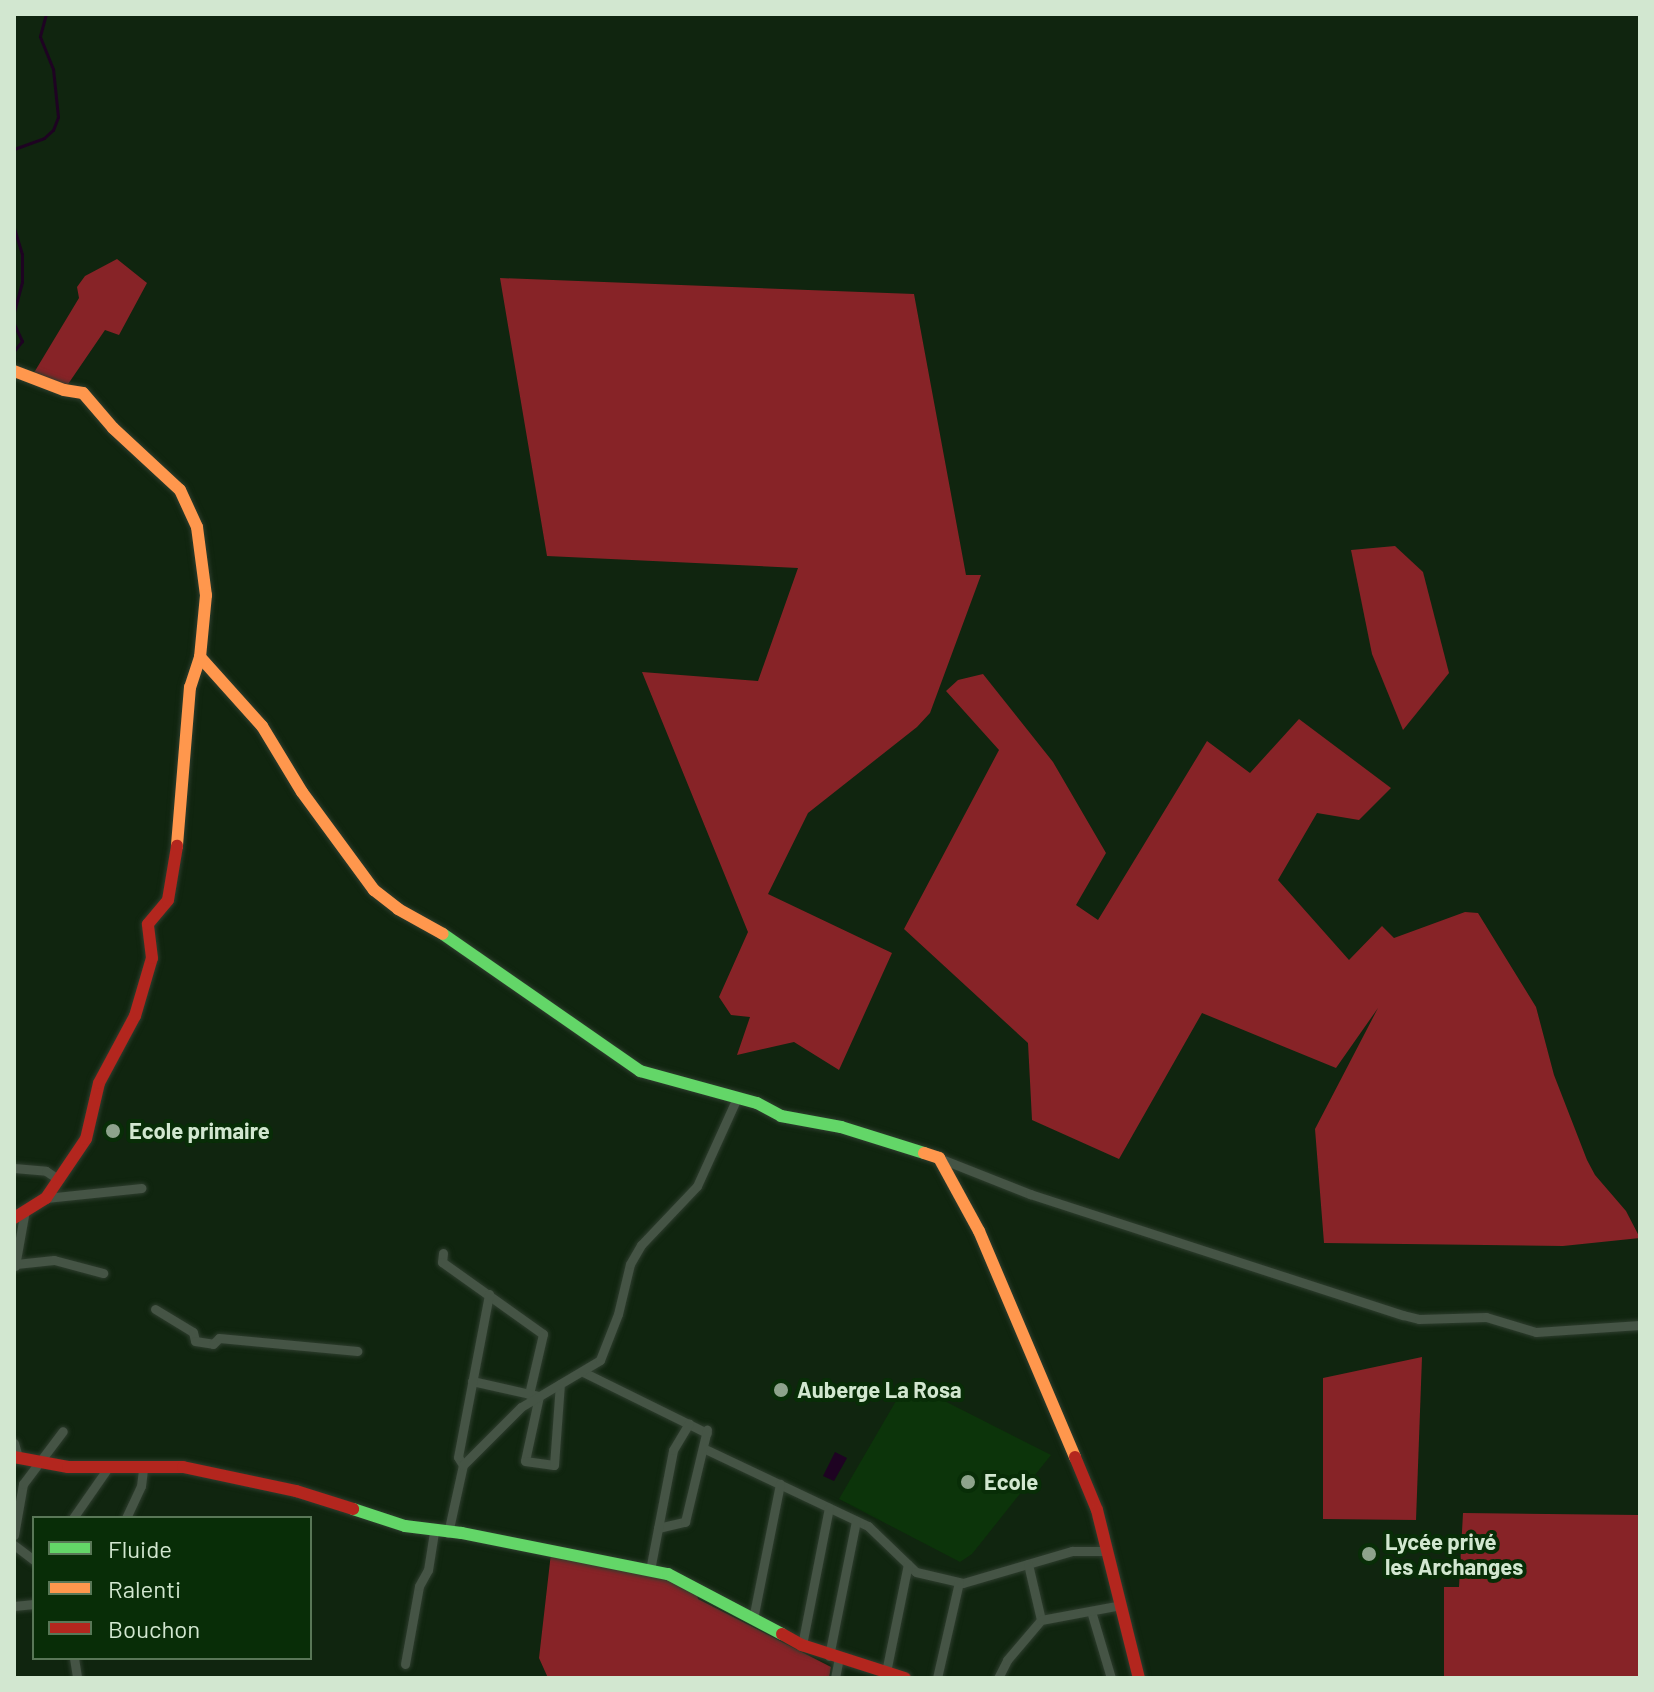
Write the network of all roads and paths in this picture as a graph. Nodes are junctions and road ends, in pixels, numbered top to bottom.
1 (14, 371) edge
2 (200, 657) junction
3 (737, 1098) junction
4 (939, 1158) junction
5 (14, 1168) edge
6 (58, 1179) junction
7 (141, 1188) dead end
8 (46, 1198) junction
9 (20, 1214) edge
10 (443, 1253) dead end
11 (15, 1267) edge
12 (103, 1273) dead end
13 (489, 1294) junction
14 (155, 1309) dead end
15 (1640, 1325) edge
16 (357, 1351) dead end
17 (583, 1372) junction
18 (472, 1381) junction
19 (560, 1384) junction
20 (534, 1395) junction
21 (689, 1423) junction
22 (63, 1431) dead end
23 (14, 1443) edge
24 (703, 1448) junction
25 (16, 1457) edge
26 (37, 1463) junction
27 (463, 1465) junction
28 (107, 1469) junction
29 (143, 1469) junction
30 (780, 1484) junction
31 (829, 1508) junction
32 (74, 1516) edge
33 (127, 1516) edge
34 (856, 1521) junction
35 (658, 1528) junction
36 (434, 1531) junction
37 (448, 1533) junction
38 (14, 1535) edge
39 (14, 1545) edge
40 (1107, 1551) junction
41 (32, 1558) edge
42 (908, 1564) junction
43 (1028, 1564) junction
44 (650, 1570) junction
45 (959, 1582) junction
46 (1121, 1605) junction
47 (1091, 1611) junction
48 (753, 1619) junction
49 (1041, 1620) junction
50 (802, 1645) junction
51 (834, 1657) junction
52 (405, 1664) dead end
53 (886, 1672) junction
54 (835, 1678) edge
55 (905, 1678) edge
56 (937, 1678) edge
57 (998, 1678) edge
58 (1111, 1678) edge
59 (1139, 1678) edge

1 - 2 street
2 - 3 street
2 - 6 street
3 - 4 street
3 - 17 street
4 - 15 street
4 - 40 street
5 - 6 street
6 - 8 street
7 - 8 street
8 - 9 street
9 - 11 street
10 - 13 street
11 - 12 street
13 - 18 street
13 - 20 street
14 - 16 street
17 - 19 street
17 - 21 street
18 - 20 street
18 - 27 street
19 - 20 street
19 - 20 street
20 - 27 street
21 - 24 street
21 - 35 street
22 - 26 street
23 - 25 street
24 - 30 street
24 - 35 street
25 - 26 street
26 - 28 street
26 - 38 street
27 - 37 street
28 - 29 street
28 - 32 street
29 - 33 street
29 - 36 street
30 - 31 street
30 - 48 street
31 - 34 street
31 - 50 street
34 - 42 street
34 - 51 street
35 - 44 street
36 - 37 street
36 - 52 street
37 - 44 street
39 - 41 street
40 - 43 street
40 - 46 street
42 - 45 street
42 - 53 street
43 - 45 street
43 - 49 street
44 - 48 street
45 - 56 street
46 - 47 street
46 - 59 street
47 - 49 street
47 - 58 street
48 - 50 street
49 - 57 street
50 - 51 street
51 - 53 street
51 - 54 street
53 - 55 street

